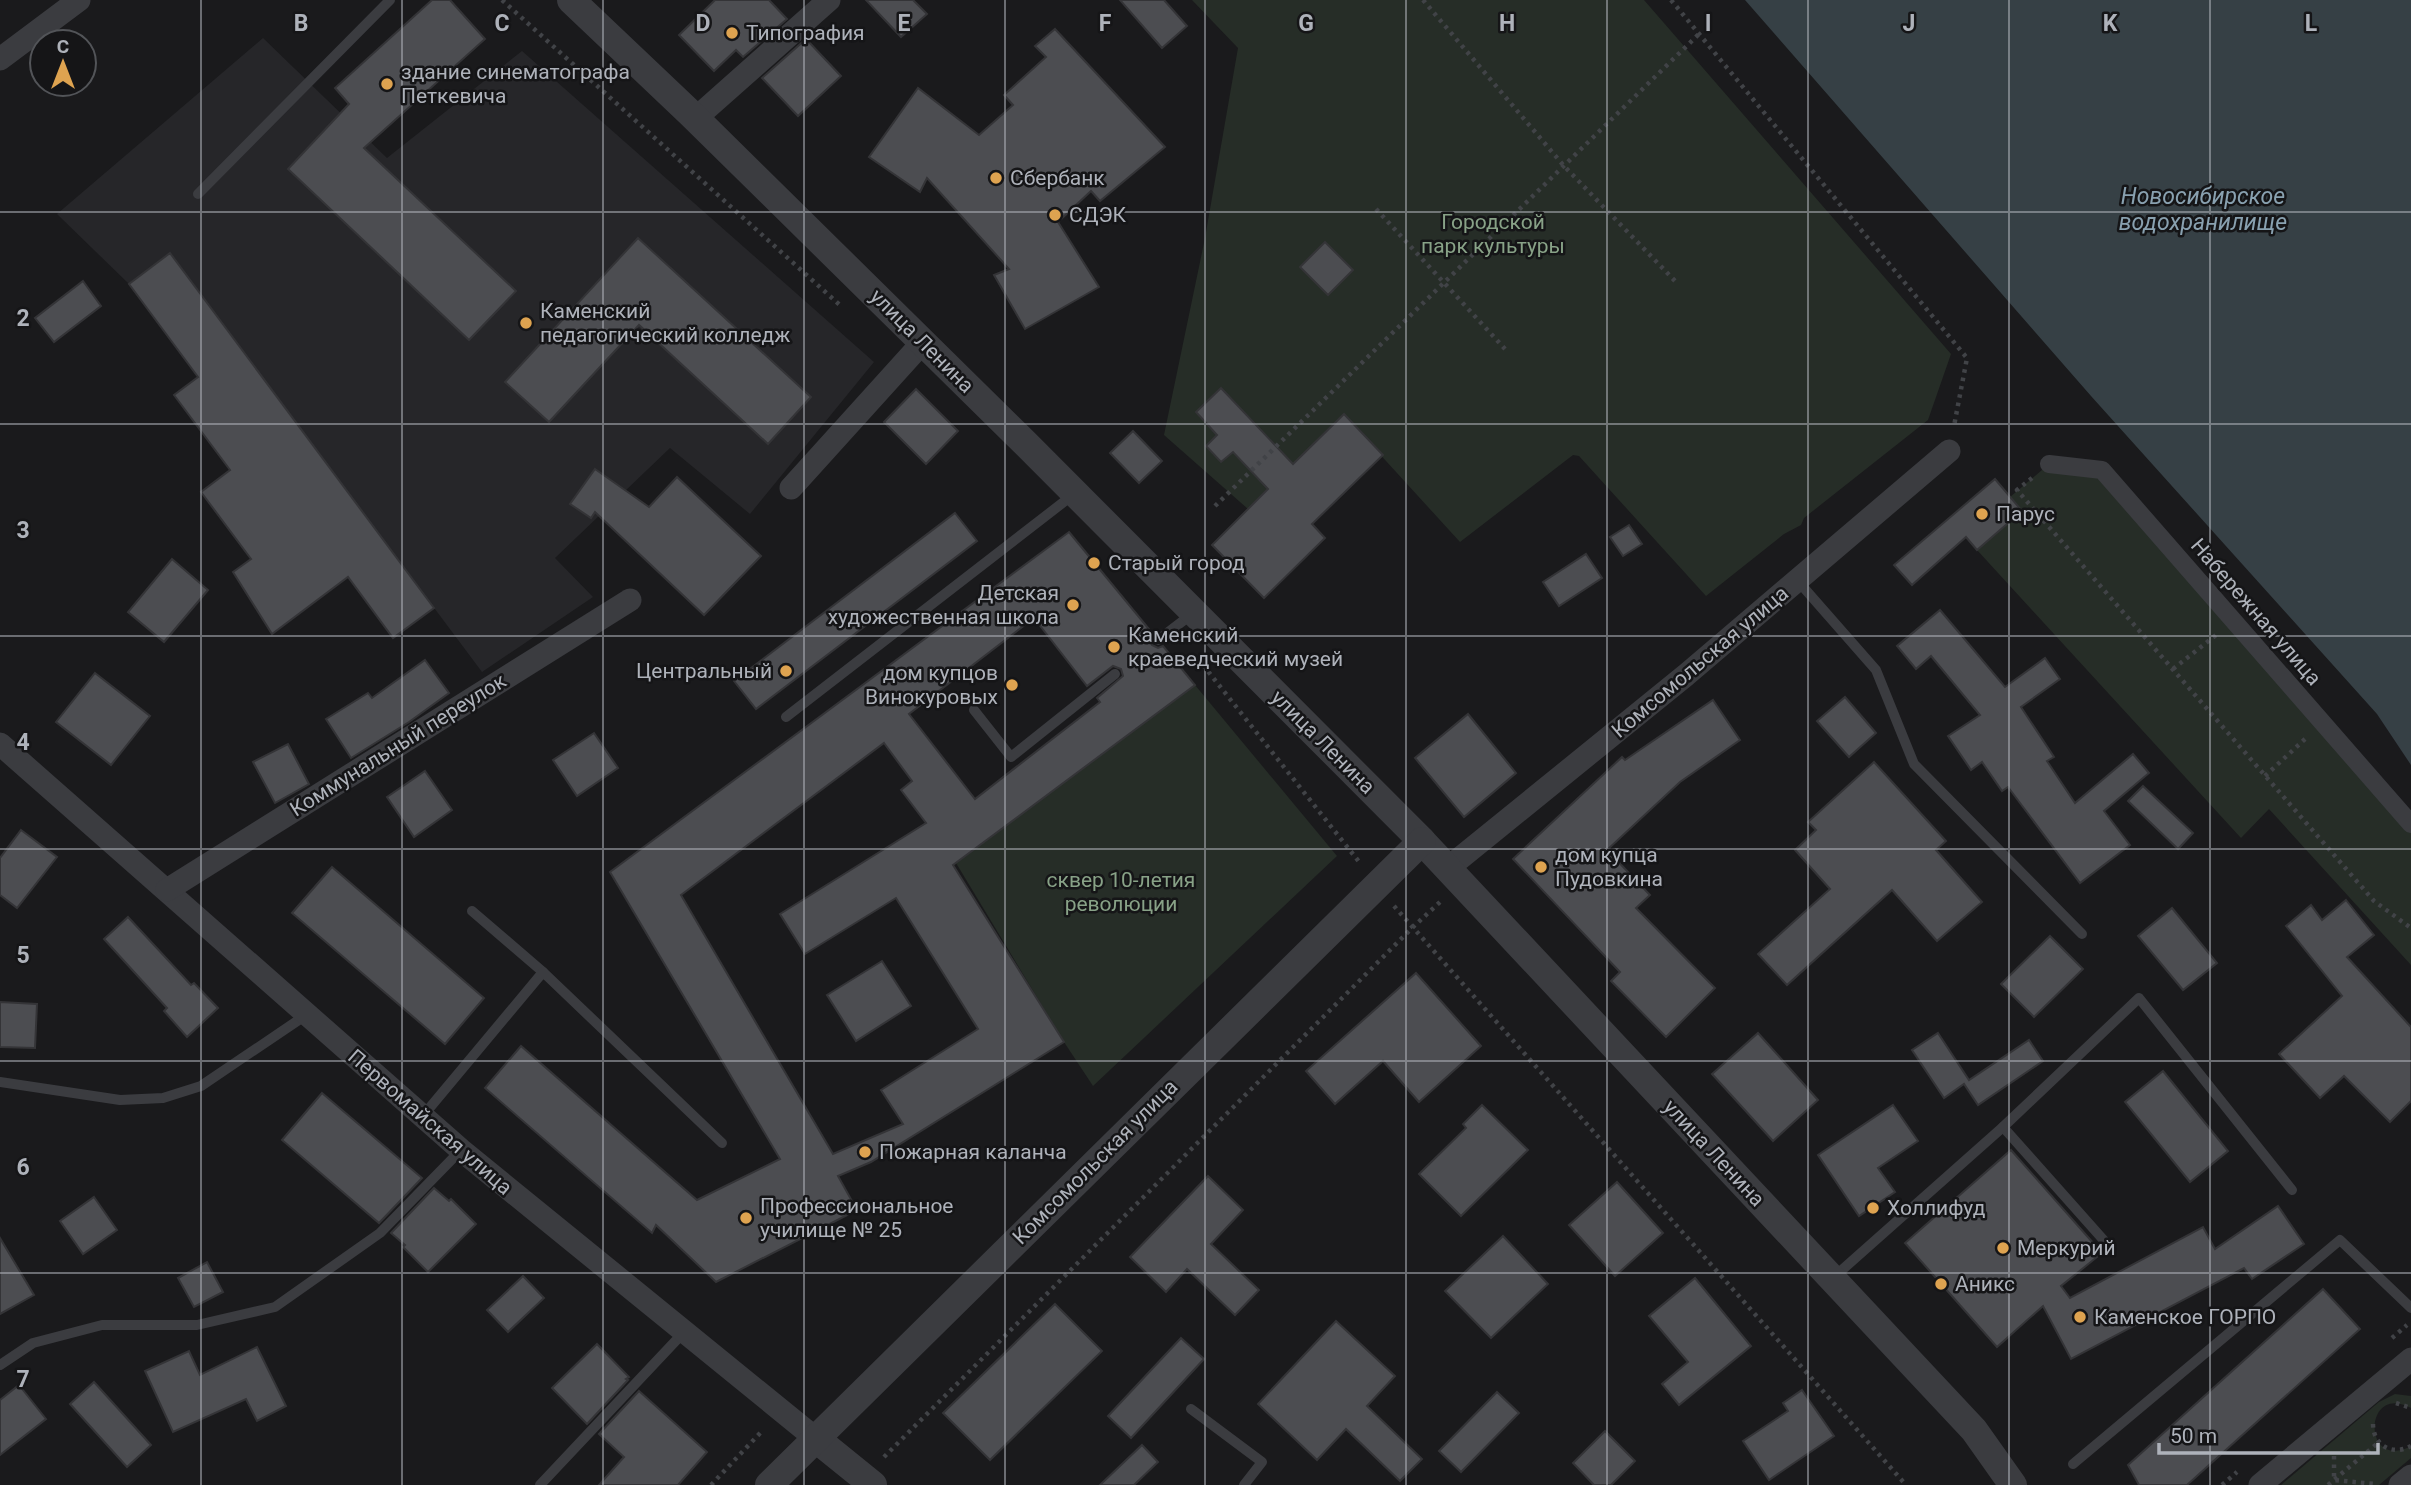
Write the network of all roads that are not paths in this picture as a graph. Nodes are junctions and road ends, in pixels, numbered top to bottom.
1 (79, 0) edge
2 (390, 0) edge
3 (571, 0) edge
4 (829, 0) edge
5 (0, 60) edge
6 (696, 118) junction
7 (198, 194) dead end
8 (923, 342) junction
9 (1949, 451) road end
10 (2049, 464) road end
11 (791, 488) dead end
12 (1075, 493) junction
13 (1797, 580) junction
14 (630, 600) dead end
15 (1184, 620) junction
16 (1158, 640) dead end
17 (1115, 674) dead end
18 (974, 710) dead end
19 (786, 718) dead end
20 (0, 744) edge
21 (2411, 824) edge
22 (1422, 841) junction
23 (1455, 876) junction
24 (167, 890) junction
25 (472, 911) dead end
26 (2082, 934) dead end
27 (543, 972) junction
28 (306, 1015) junction
29 (0, 1082) edge
30 (422, 1117) junction
31 (2003, 1127) junction
32 (723, 1143) dead end
33 (461, 1150) junction
34 (2292, 1190) dead end
35 (2108, 1245) dead end
36 (1832, 1278) junction
37 (2411, 1308) edge
38 (684, 1332) junction
39 (2411, 1359) edge
40 (0, 1365) edge
41 (1191, 1409) dead end
42 (815, 1438) junction
43 (2073, 1464) dead end
44 (2411, 1476) edge
45 (868, 1481) edge
46 (540, 1485) edge
47 (769, 1485) edge
48 (1244, 1485) edge
49 (2013, 1485) edge
50 (2260, 1485) edge
51 (2400, 1485) edge

1 - 5 street
2 - 7 lane
3 - 6 street, улица Ленина
4 - 6 street
6 - 8 street, улица Ленина
8 - 11 street
8 - 12 street, улица Ленина
9 - 13 street, Комсомольская улица
10 - 21 street, Набережная улица
12 - 15 street, улица Ленина
12 - 19 lane
13 - 23 street, Комсомольская улица
13 - 26 lane
14 - 24 street, Коммунальный переулок
15 - 16 lane
15 - 22 street, улица Ленина
17 - 18 lane
20 - 24 street, Первомайская улица
22 - 23 street, улица Ленина
22 - 42 street, Комсомольская улица
23 - 36 street, улица Ленина
24 - 28 street, Первомайская улица
25 - 27 lane
27 - 30 lane
27 - 32 lane
28 - 29 lane
28 - 30 street, Первомайская улица
30 - 33 street, Первомайская улица
31 - 34 lane
31 - 35 lane
31 - 36 lane
33 - 38 street, Первомайская улица
33 - 40 lane
36 - 49 street, улица Ленина
37 - 43 lane
38 - 42 street, Первомайская улица
38 - 46 lane
39 - 50 street
41 - 48 lane
42 - 45 street, Первомайская улица
42 - 47 street, Комсомольская улица
44 - 51 street

